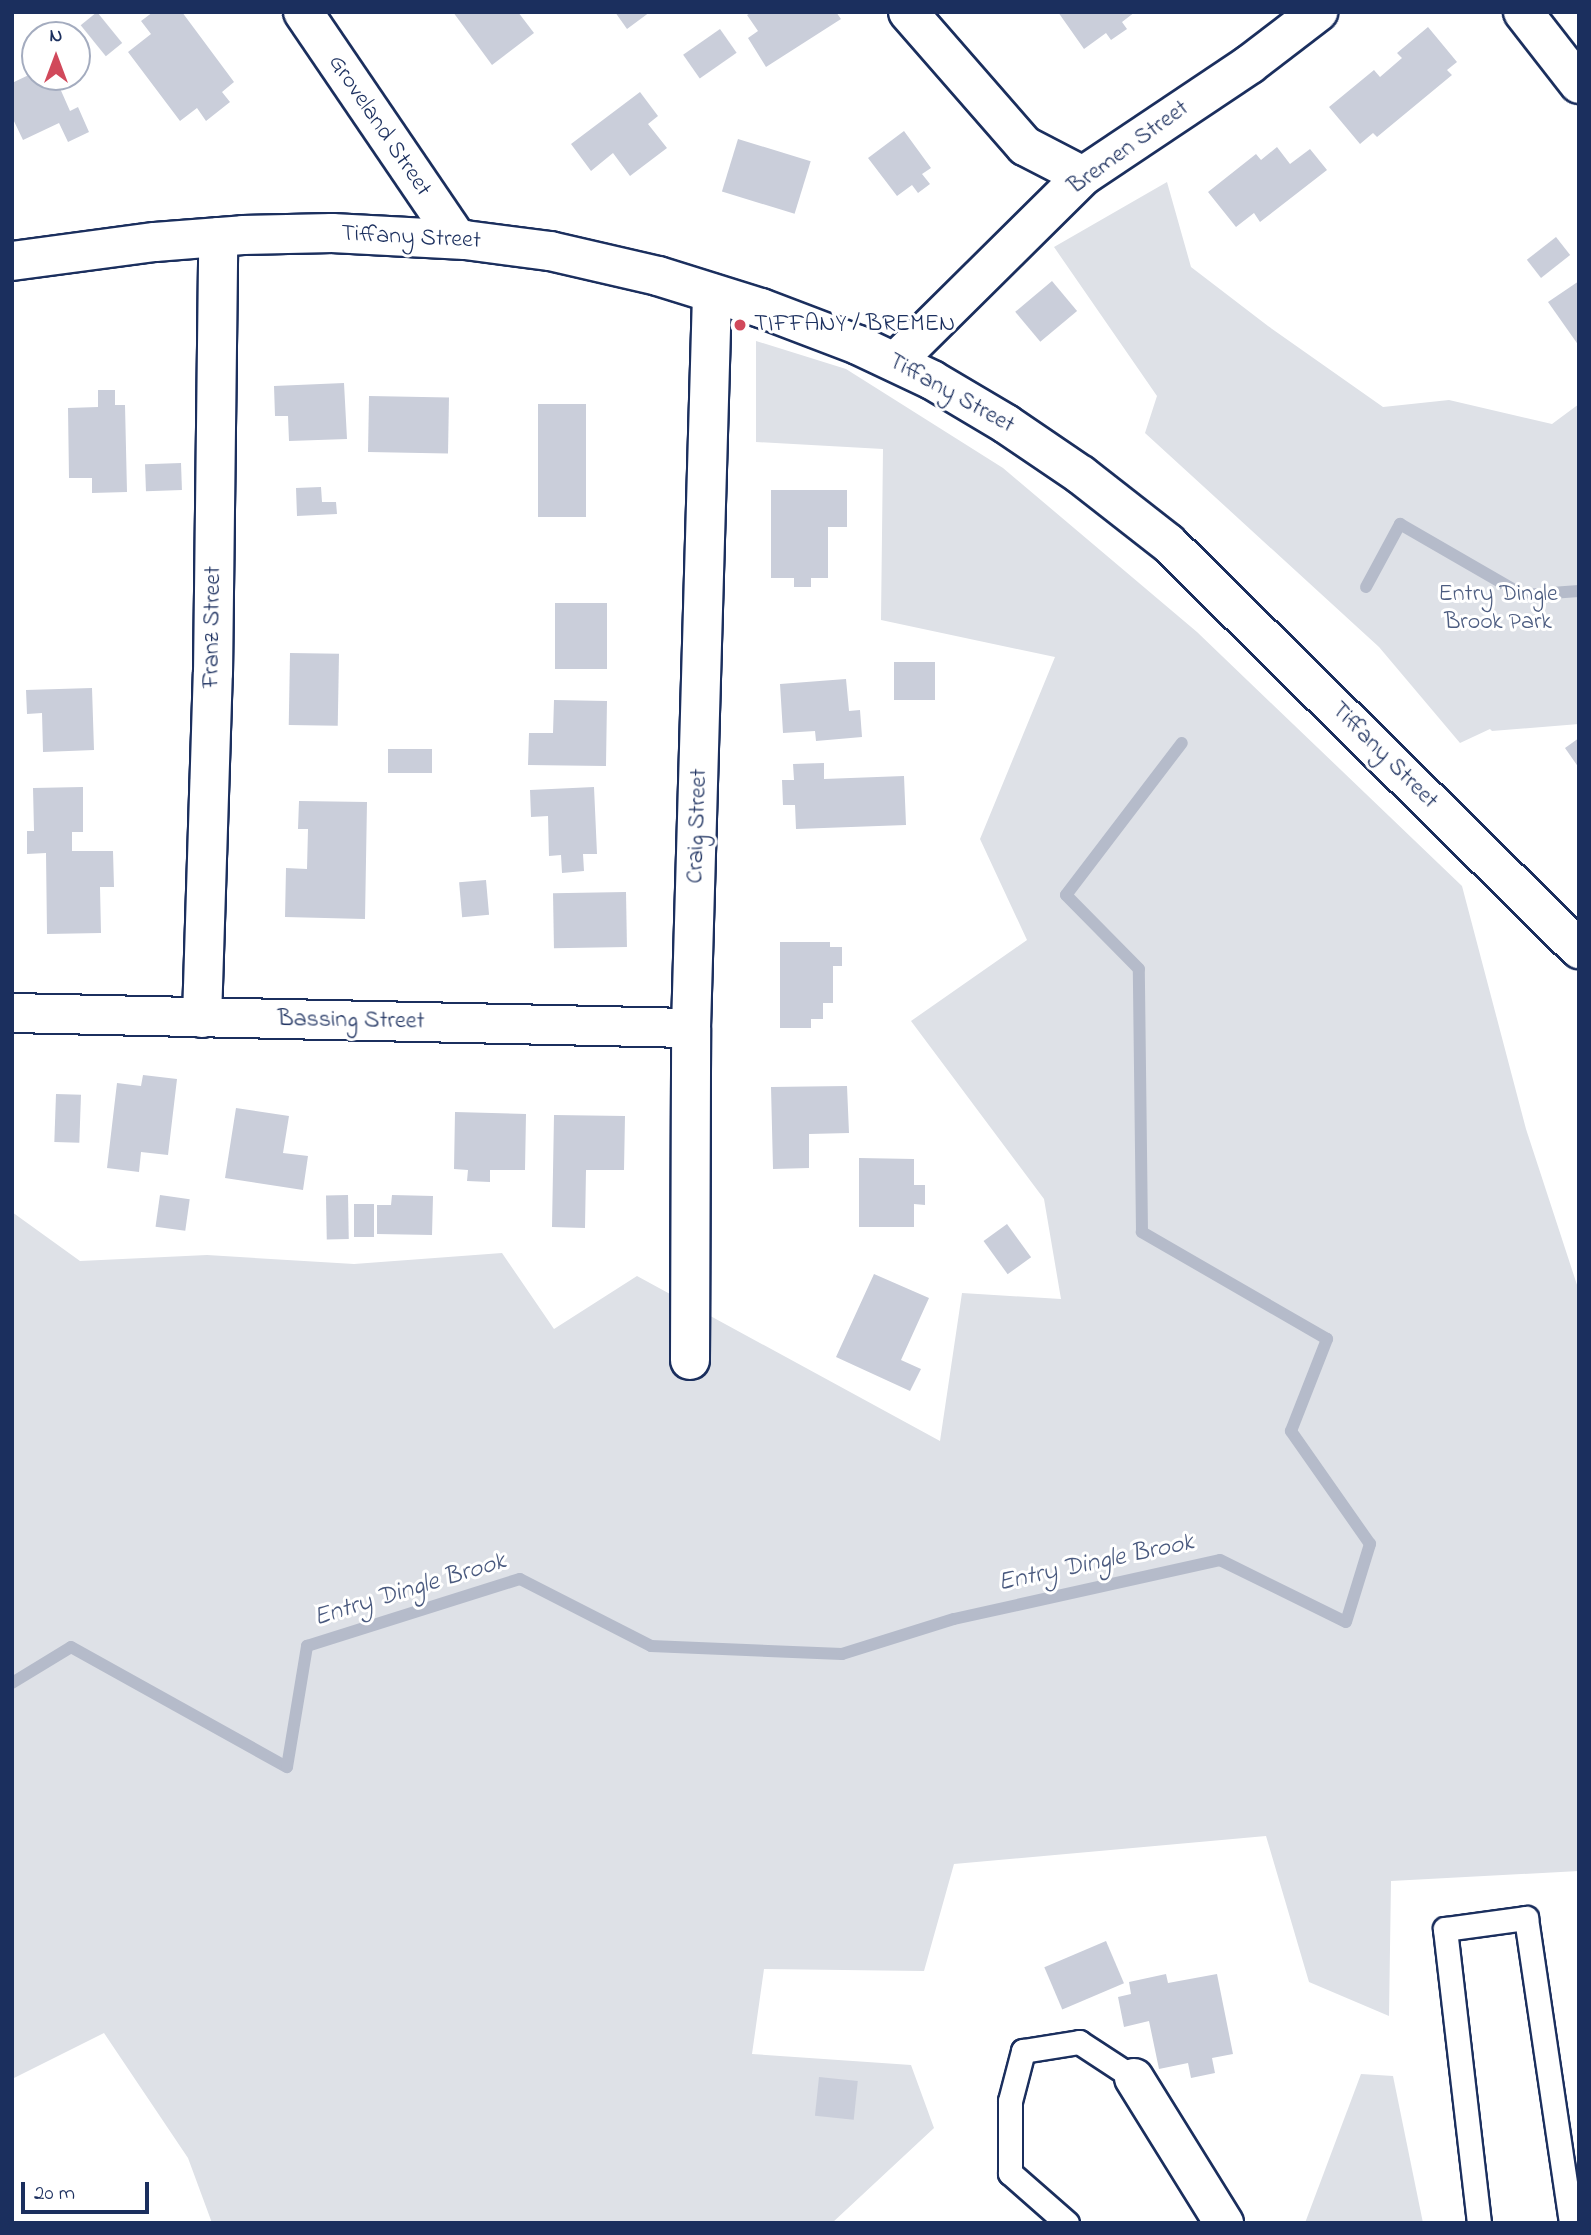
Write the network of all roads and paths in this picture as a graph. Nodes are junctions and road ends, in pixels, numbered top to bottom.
1 (303, 12) edge
2 (908, 12) edge
3 (1318, 12) edge
4 (1523, 12) edge
5 (1579, 84) edge
6 (1083, 176) junction
7 (218, 237) junction
8 (457, 239) junction
9 (12, 261) edge
10 (712, 293) junction
11 (895, 362) junction
12 (1579, 949) edge
13 (12, 1013) edge
14 (202, 1018) junction
15 (691, 1028) junction
16 (690, 1360) dead end
17 (1134, 2078) joint
18 (1067, 2223) edge
19 (1224, 2223) edge
20 (1479, 2223) edge
21 (1571, 2223) edge

1 - 8 street, Groveland Street
2 - 6 street
3 - 6 street, Bremen Street
4 - 5 street
6 - 11 street, Bremen Street
7 - 8 street, Tiffany Street
7 - 9 street, Tiffany Street
7 - 14 street, Franz Street
8 - 10 street, Tiffany Street
10 - 11 street, Tiffany Street
10 - 15 street, Craig Street
11 - 12 street, Tiffany Street
13 - 14 street, Bassing Street
14 - 15 street, Bassing Street
15 - 16 street, Craig Street
17 - 18 lane
17 - 19 street
20 - 21 lane

